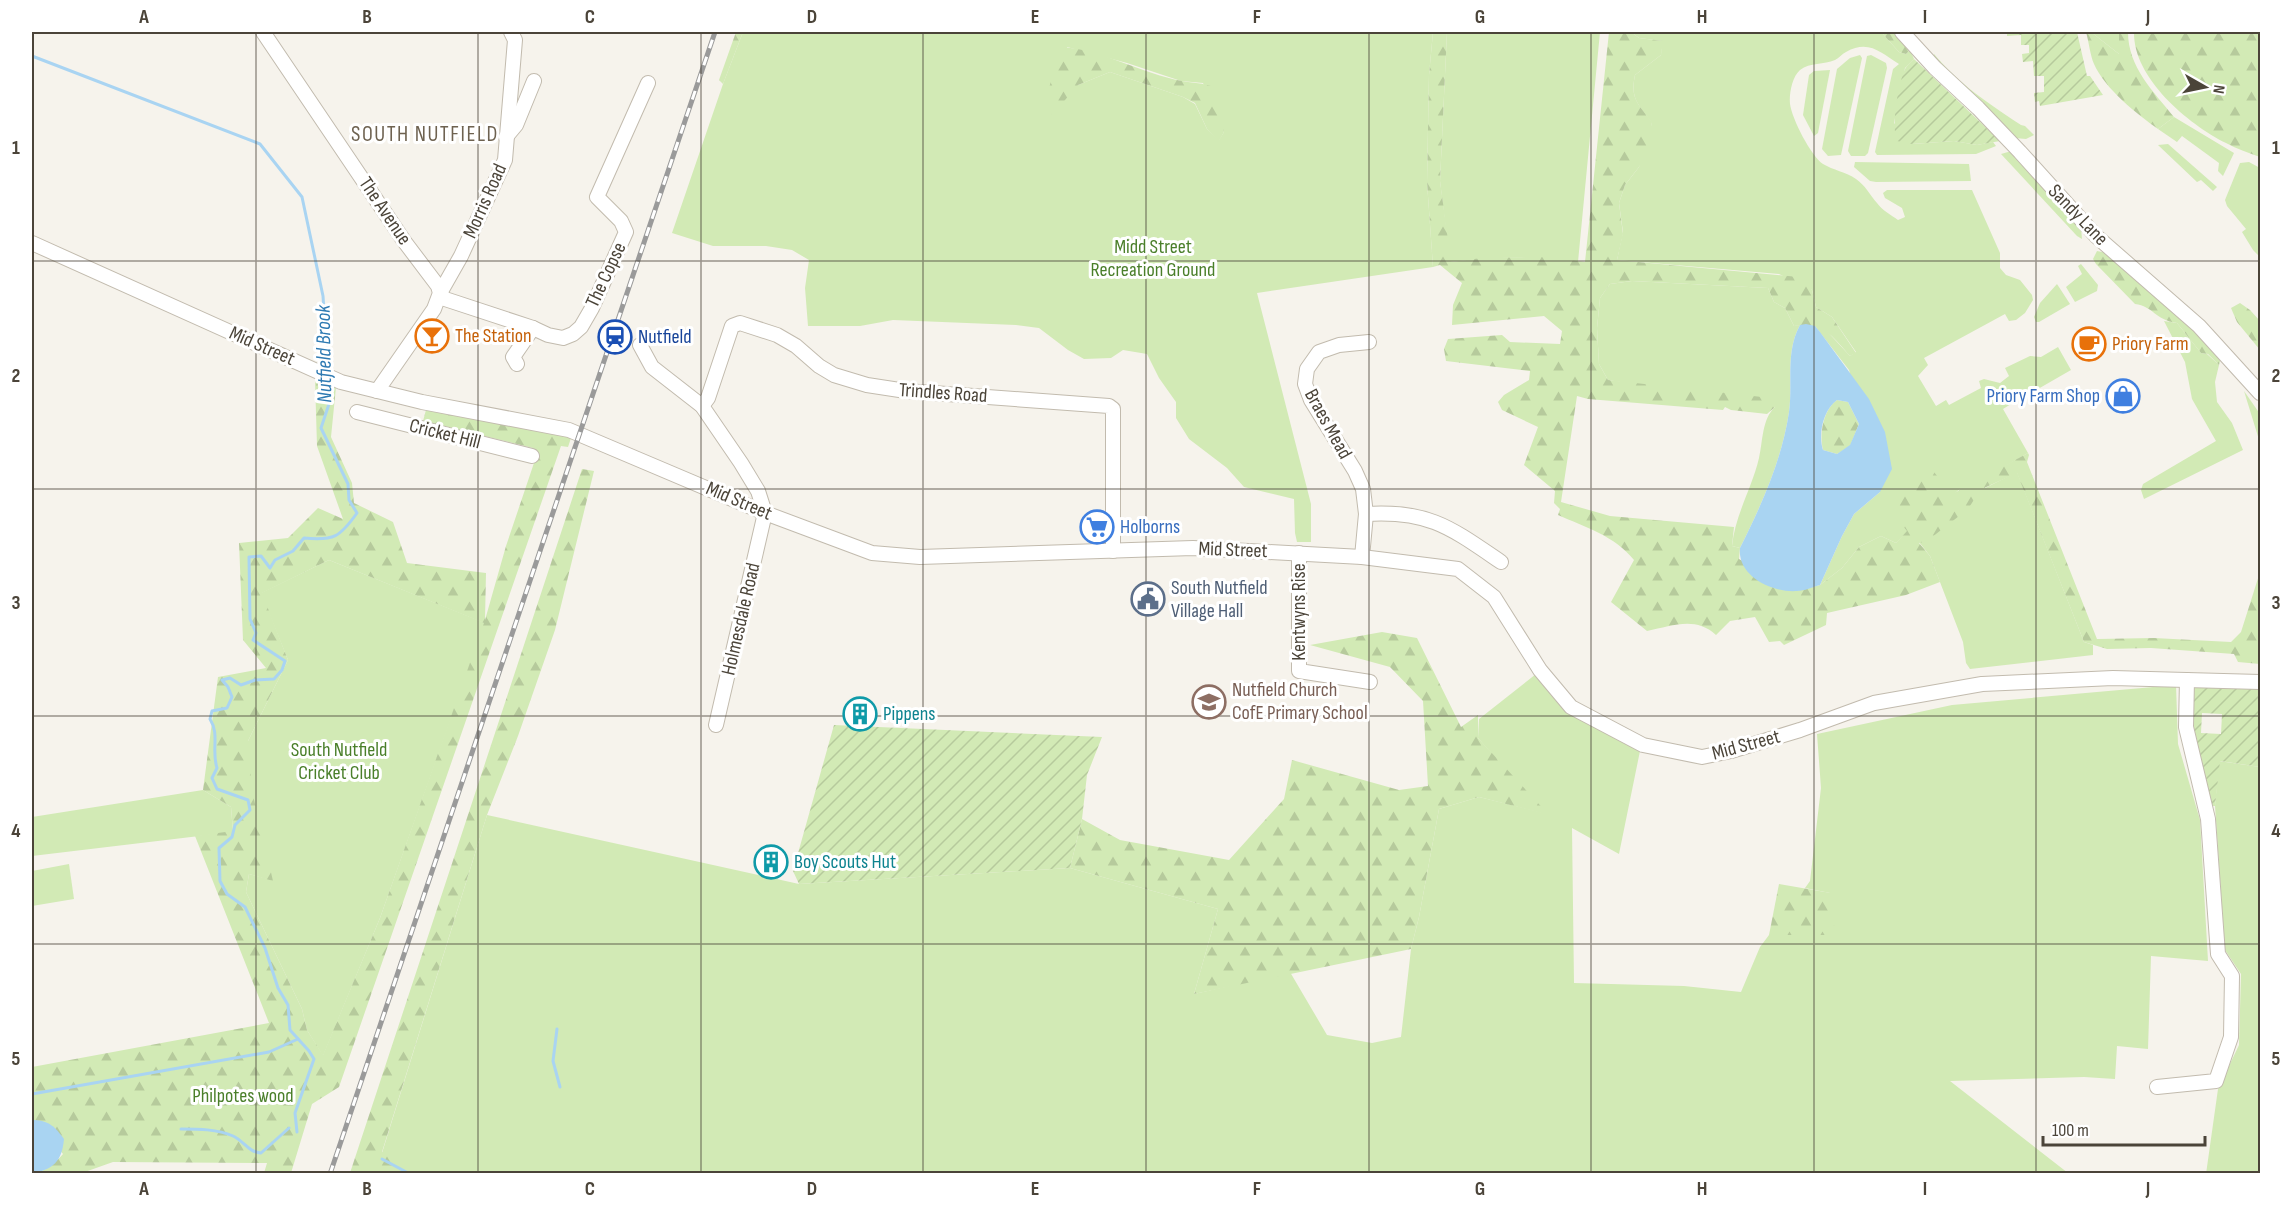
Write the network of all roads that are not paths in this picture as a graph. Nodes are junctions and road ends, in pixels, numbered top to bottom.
1 (263, 32) edge
2 (511, 32) edge
3 (1902, 32) edge
4 (534, 81) dead end
5 (648, 83) dead end
6 (506, 137) junction
7 (32, 243) edge
8 (440, 294) junction
9 (533, 328) junction
10 (1369, 342) dead end
11 (640, 345) dead end
12 (517, 364) dead end
13 (377, 391) junction
14 (2260, 393) edge
15 (422, 402) junction
16 (702, 406) junction
17 (357, 412) dead end
18 (410, 426) junction
19 (532, 456) dead end
20 (765, 513) junction
21 (1366, 514) junction
22 (1113, 551) junction
23 (1299, 553) junction
24 (1362, 557) junction
25 (1501, 562) dead end
26 (2187, 680) junction
27 (1370, 682) dead end
28 (2260, 682) edge
29 (716, 725) dead end
30 (2157, 1087) dead end

1 - 8 street, The Avenue
2 - 6 street, Morris Road
3 - 14 street, Sandy Lane
4 - 6 street
5 - 9 street, The Copse
6 - 8 street, Morris Road
7 - 13 street, Mid Street
8 - 9 street
8 - 13 street
9 - 12 street
10 - 21 street, Braes Mead
11 - 16 street
13 - 15 street, Mid Street
15 - 18 street
15 - 20 street, Mid Street
16 - 20 street
16 - 22 street, Trindles Road
17 - 18 street, Cricket Hill
18 - 19 street, Cricket Hill
20 - 22 street, Mid Street
20 - 29 street, Holmesdale Road
21 - 24 street, Braes Mead
21 - 25 street
22 - 23 street, Mid Street
23 - 24 street, Mid Street
23 - 27 street, Kentwyns Rise
24 - 26 street, Mid Street
26 - 28 street, Mid Street
26 - 30 street

